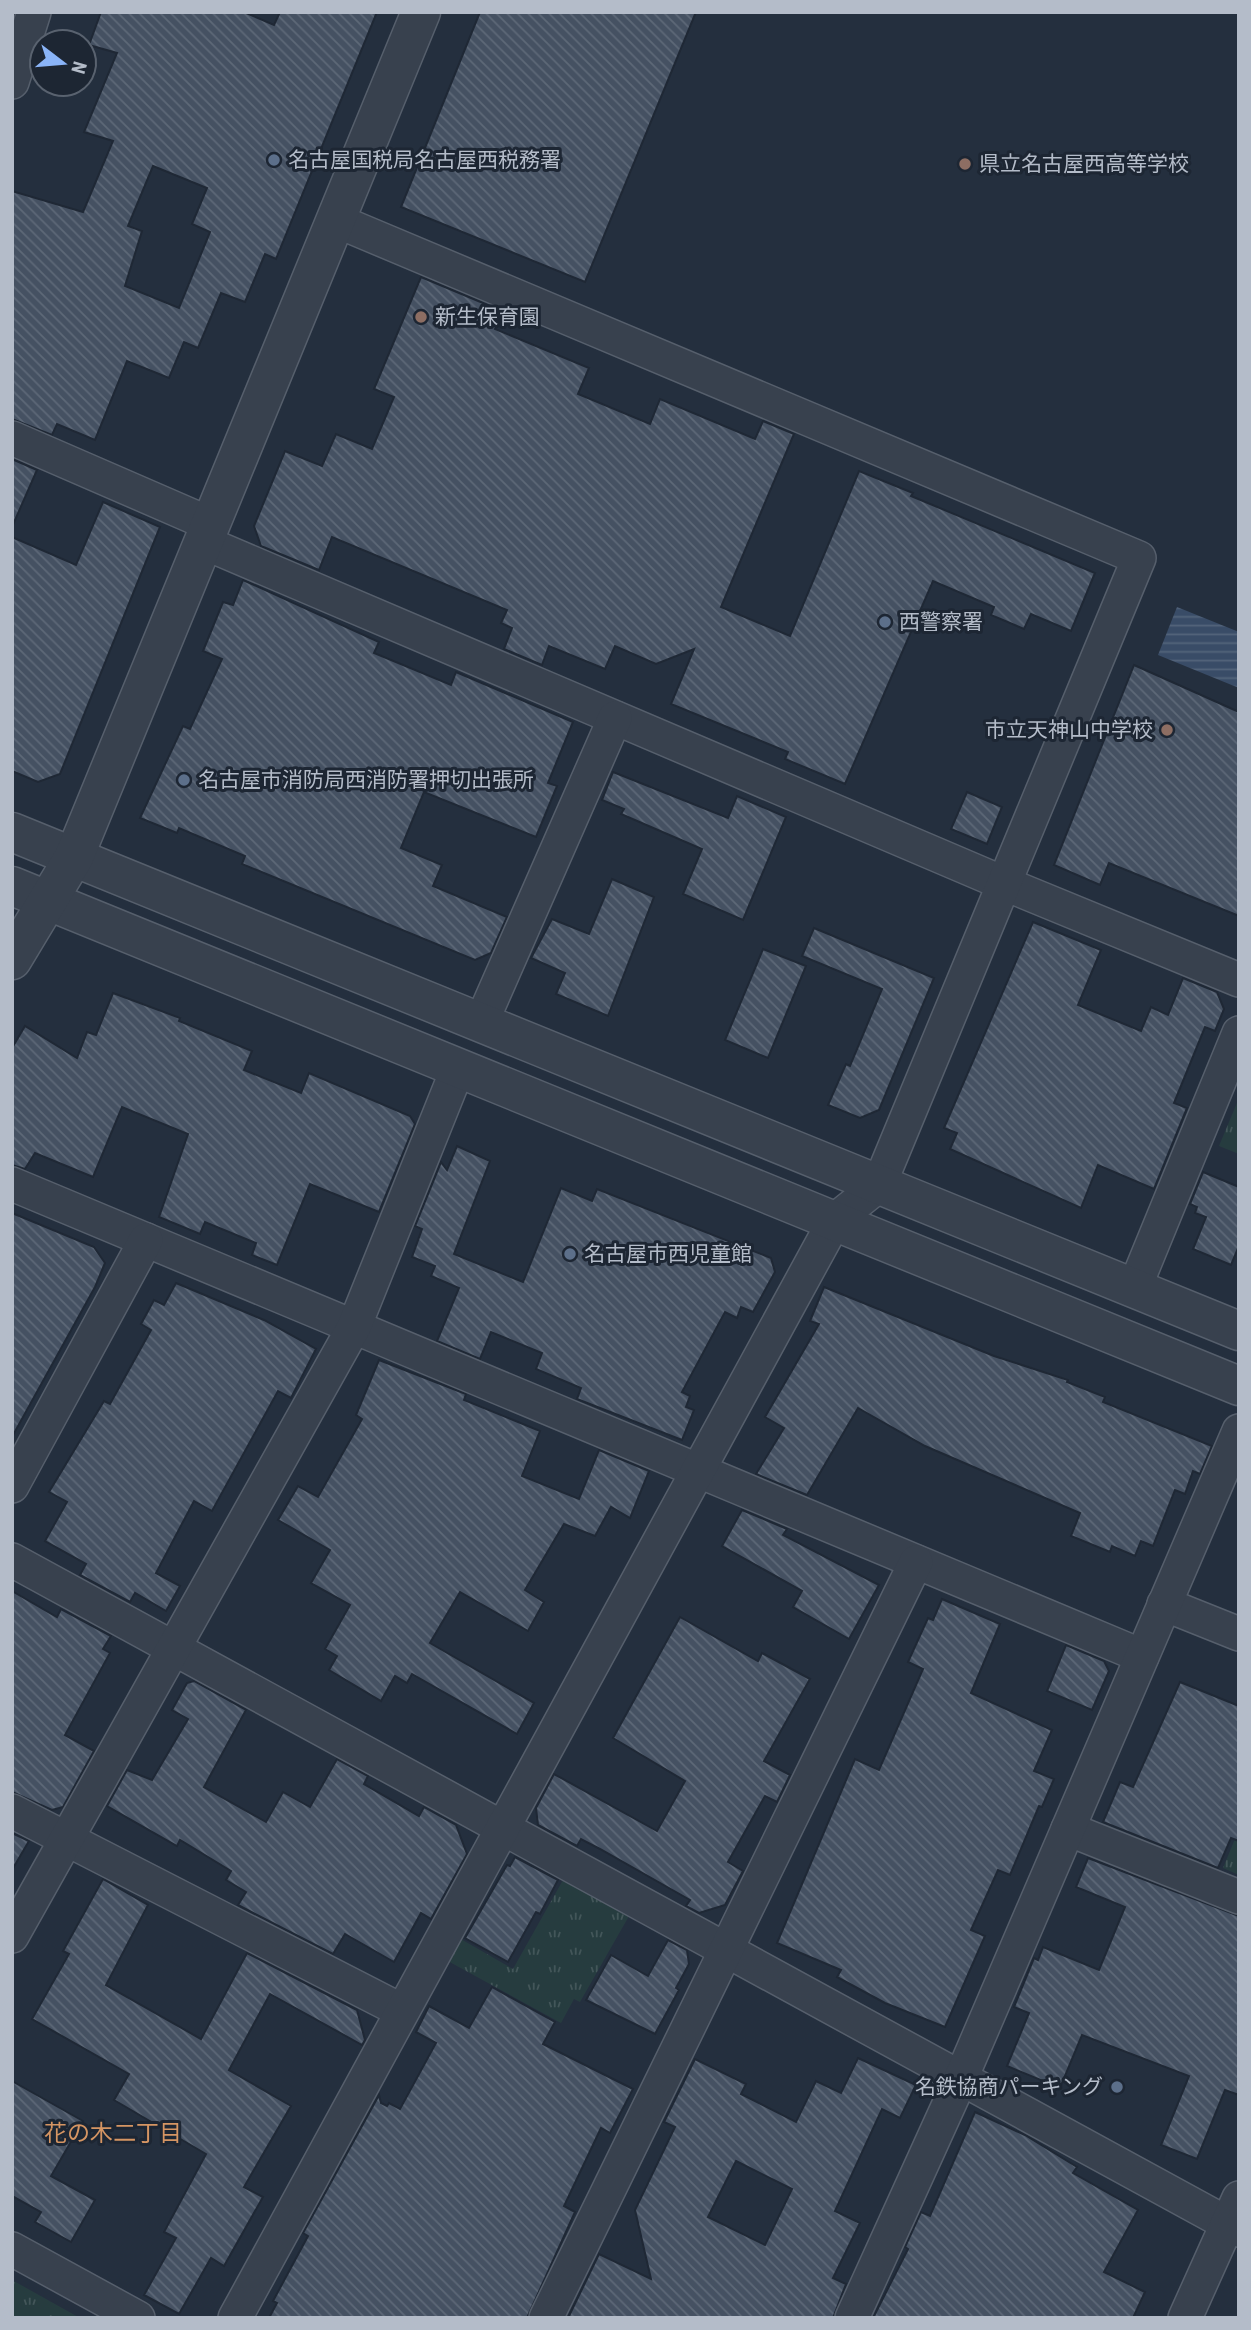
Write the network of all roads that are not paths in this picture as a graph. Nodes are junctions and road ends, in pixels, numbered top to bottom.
1 (34, 12) edge
2 (421, 12) edge
3 (12, 82) edge
4 (335, 220) junction
5 (12, 438) edge
6 (207, 533) junction
7 (615, 718) junction
8 (12, 832) edge
9 (74, 857) junction
10 (1003, 883) junction
11 (12, 886) edge
12 (47, 901) junction
13 (12, 960) edge
14 (1239, 980) edge
15 (481, 1023) junction
16 (1239, 1033) edge
17 (458, 1068) junction
18 (12, 1184) edge
19 (879, 1185) junction
20 (835, 1220) junction
21 (146, 1240) junction
22 (1134, 1289) junction
23 (354, 1326) junction
24 (1239, 1331) edge
25 (1239, 1386) edge
26 (1239, 1431) edge
27 (698, 1471) junction
28 (12, 1486) edge
29 (12, 1560) edge
30 (916, 1562) junction
31 (1164, 1604) junction
32 (1239, 1634) edge
33 (173, 1648) junction
34 (1143, 1656) junction
35 (12, 1811) edge
36 (502, 1828) junction
37 (1068, 1829) junction
38 (66, 1839) junction
39 (1239, 1897) edge
40 (12, 1936) edge
41 (726, 1950) junction
42 (402, 2011) junction
43 (961, 2078) junction
44 (1235, 2218) edge
45 (12, 2249) edge
46 (138, 2318) edge
47 (235, 2318) edge
48 (546, 2318) edge
49 (852, 2318) edge
50 (1185, 2318) edge

1 - 3 street
2 - 4 street
4 - 6 street
4 - 10 street
5 - 6 street
6 - 7 street
6 - 9 street
7 - 10 street
7 - 15 street
8 - 9 street
9 - 12 street
9 - 15 street
10 - 14 street
10 - 19 street
11 - 12 street
12 - 13 street
12 - 17 street
15 - 19 street
16 - 22 street
17 - 20 street
17 - 23 street
18 - 21 street
19 - 20 street
19 - 22 street
20 - 25 street
20 - 27 street
21 - 23 street
21 - 28 street
22 - 24 street
23 - 27 street
23 - 33 street
26 - 31 street
27 - 30 street
27 - 36 street
29 - 33 street
30 - 34 street
30 - 41 street
31 - 32 street
31 - 34 street
33 - 36 street
33 - 38 street
34 - 37 street
35 - 38 street
36 - 41 street
36 - 42 street
37 - 39 street
37 - 43 street
38 - 40 street
38 - 42 street
41 - 43 street
41 - 48 street
42 - 47 street
43 - 44 street
43 - 49 street
44 - 50 street
45 - 46 street

